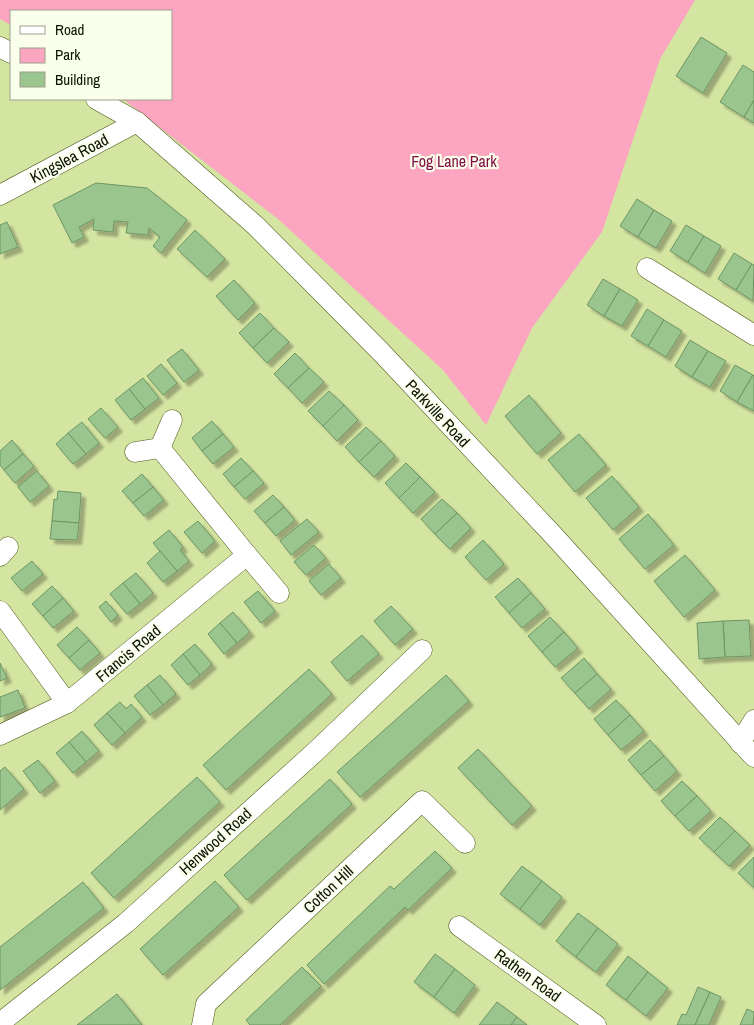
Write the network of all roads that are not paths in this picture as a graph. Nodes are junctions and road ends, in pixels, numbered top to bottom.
1 (98, 100) edge
2 (137, 122) junction
3 (0, 195) edge
4 (647, 268) dead end
5 (754, 335) edge
6 (172, 420) dead end
7 (160, 448) junction
8 (135, 452) dead end
9 (247, 555) junction
10 (280, 593) dead end
11 (0, 611) edge
12 (422, 650) dead end
13 (67, 704) junction
14 (754, 720) edge
15 (0, 735) edge
16 (740, 743) junction
17 (754, 756) edge
18 (465, 843) dead end
19 (460, 926) dead end
20 (0, 1023) edge
21 (202, 1025) edge
22 (596, 1025) edge

1 - 2 street, Parkville Road
2 - 3 street, Kingslea Road
2 - 16 street, Parkville Road
4 - 5 street
6 - 7 street
7 - 8 street
7 - 9 street
9 - 10 street
9 - 13 street, Francis Road
11 - 13 street
12 - 20 street, Henwood Road
13 - 15 street, Francis Road
14 - 16 street
16 - 17 street, Parkville Road
18 - 21 street, Cotton Hill
19 - 22 street, Rathen Road

